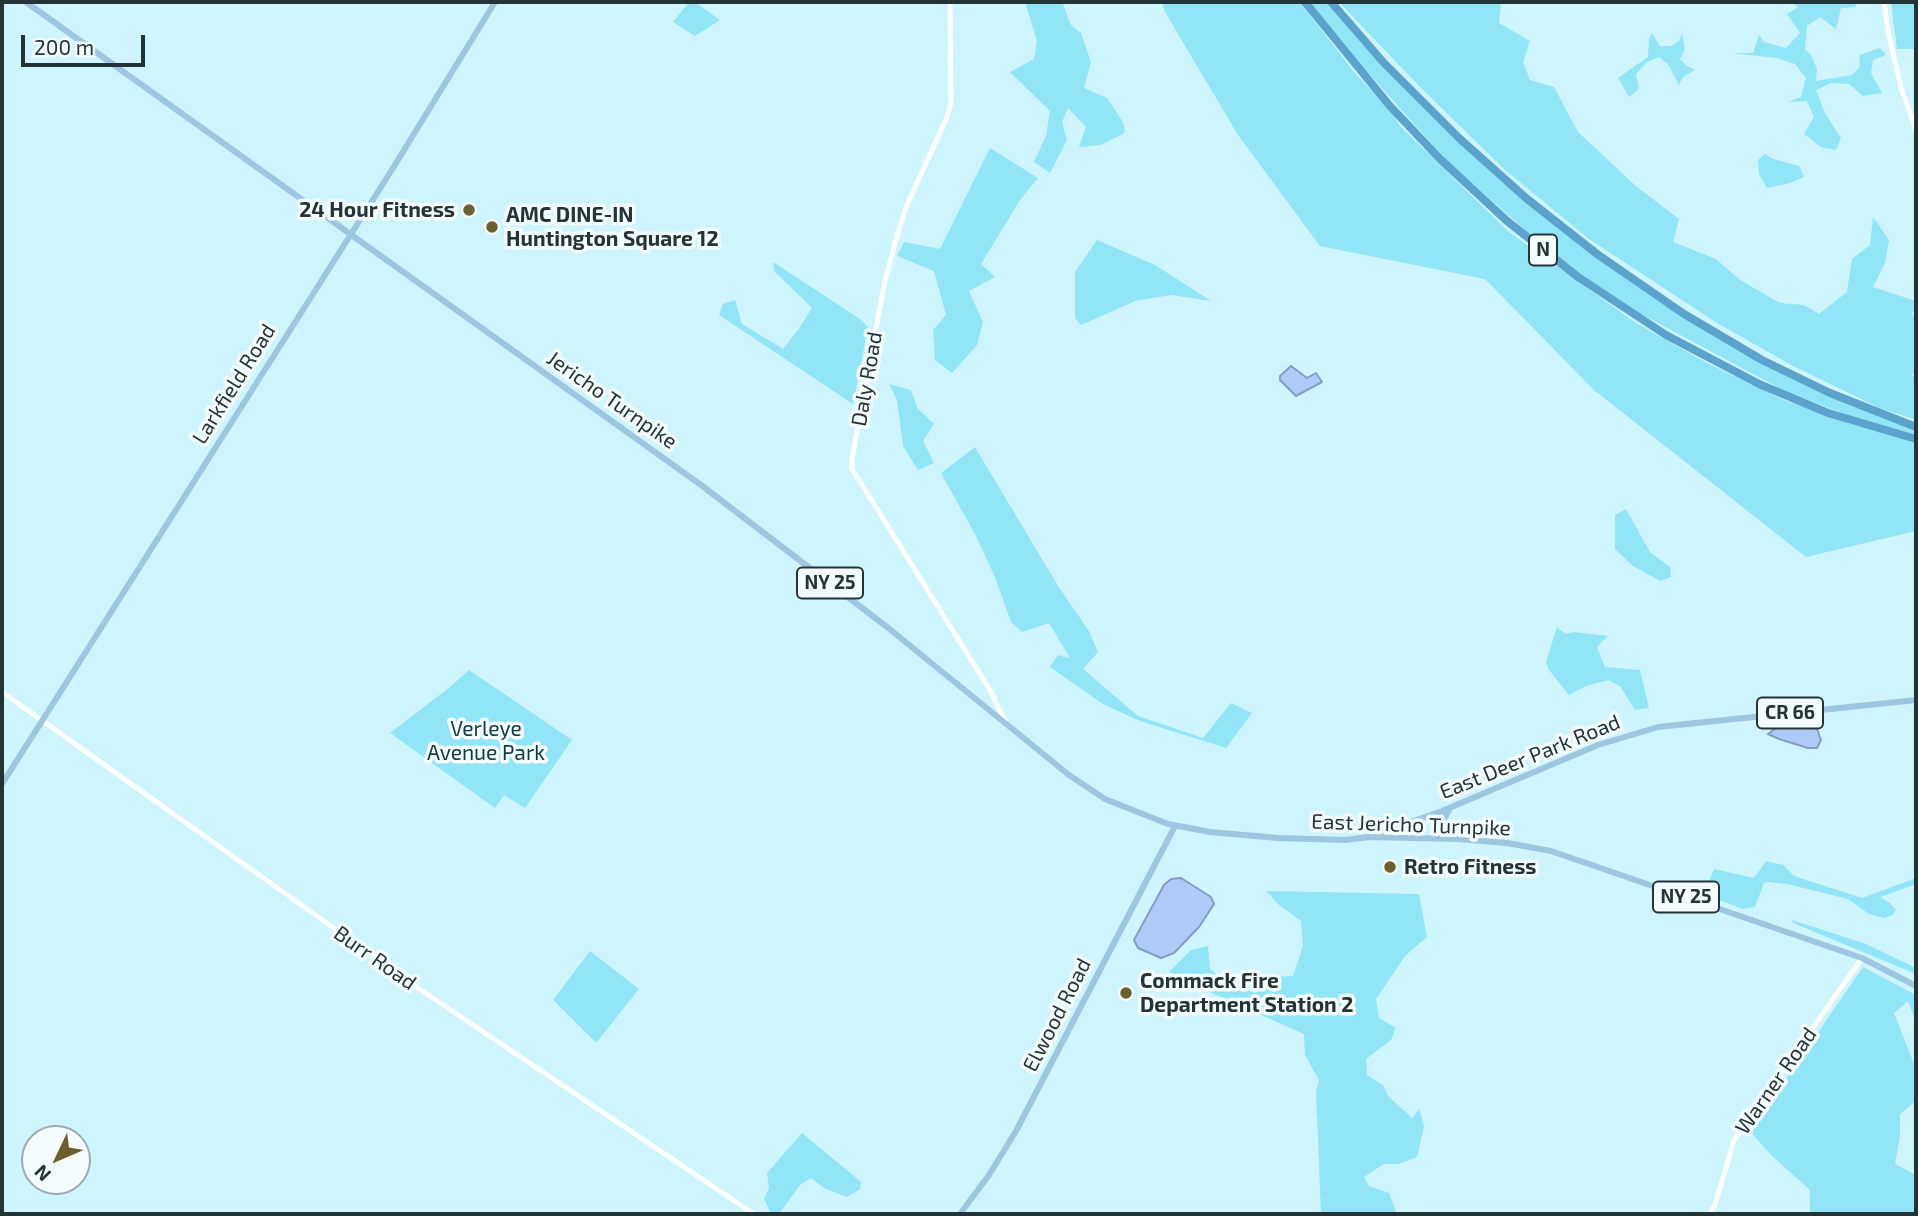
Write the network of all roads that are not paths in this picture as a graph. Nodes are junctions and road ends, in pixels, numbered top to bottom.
1 (26, 2) edge
2 (495, 2) edge
3 (950, 2) edge
4 (1305, 2) edge
5 (1331, 2) edge
6 (1884, 2) edge
7 (1916, 130) edge
8 (351, 234) junction
9 (1916, 427) edge
10 (1916, 439) edge
11 (2, 692) edge
12 (1916, 700) edge
13 (42, 720) junction
14 (1007, 725) junction
15 (2, 784) edge
16 (1452, 807) junction
17 (1175, 826) junction
18 (1369, 837) junction
19 (1452, 839) junction
20 (1862, 958) junction
21 (1916, 986) edge
22 (754, 1214) edge
23 (960, 1214) edge
24 (1709, 1214) edge

1 - 8 main road, Jericho Turnpike / NY 25
2 - 8 main road, Larkfield Road
3 - 14 street, Daly Road
4 - 10 highway, N
5 - 9 highway, N
6 - 7 street
8 - 13 main road, Larkfield Road
8 - 14 main road, Jericho Turnpike / NY 25
11 - 13 street, Burr Road
12 - 16 main road, East Deer Park Road / CR 66
13 - 15 main road, Larkfield Road
13 - 22 street, Burr Road
14 - 17 main road, Jericho Turnpike / NY 25
16 - 18 main road, East Deer Park Road / CR 66
16 - 19 main road
17 - 18 main road, East Jericho Turnpike / NY 25
17 - 23 main road, Elwood Road
18 - 19 main road, East Jericho Turnpike / NY 25
19 - 20 main road, East Jericho Turnpike / NY 25
20 - 21 main road, East Jericho Turnpike / NY 25
20 - 24 street, Warner Road

